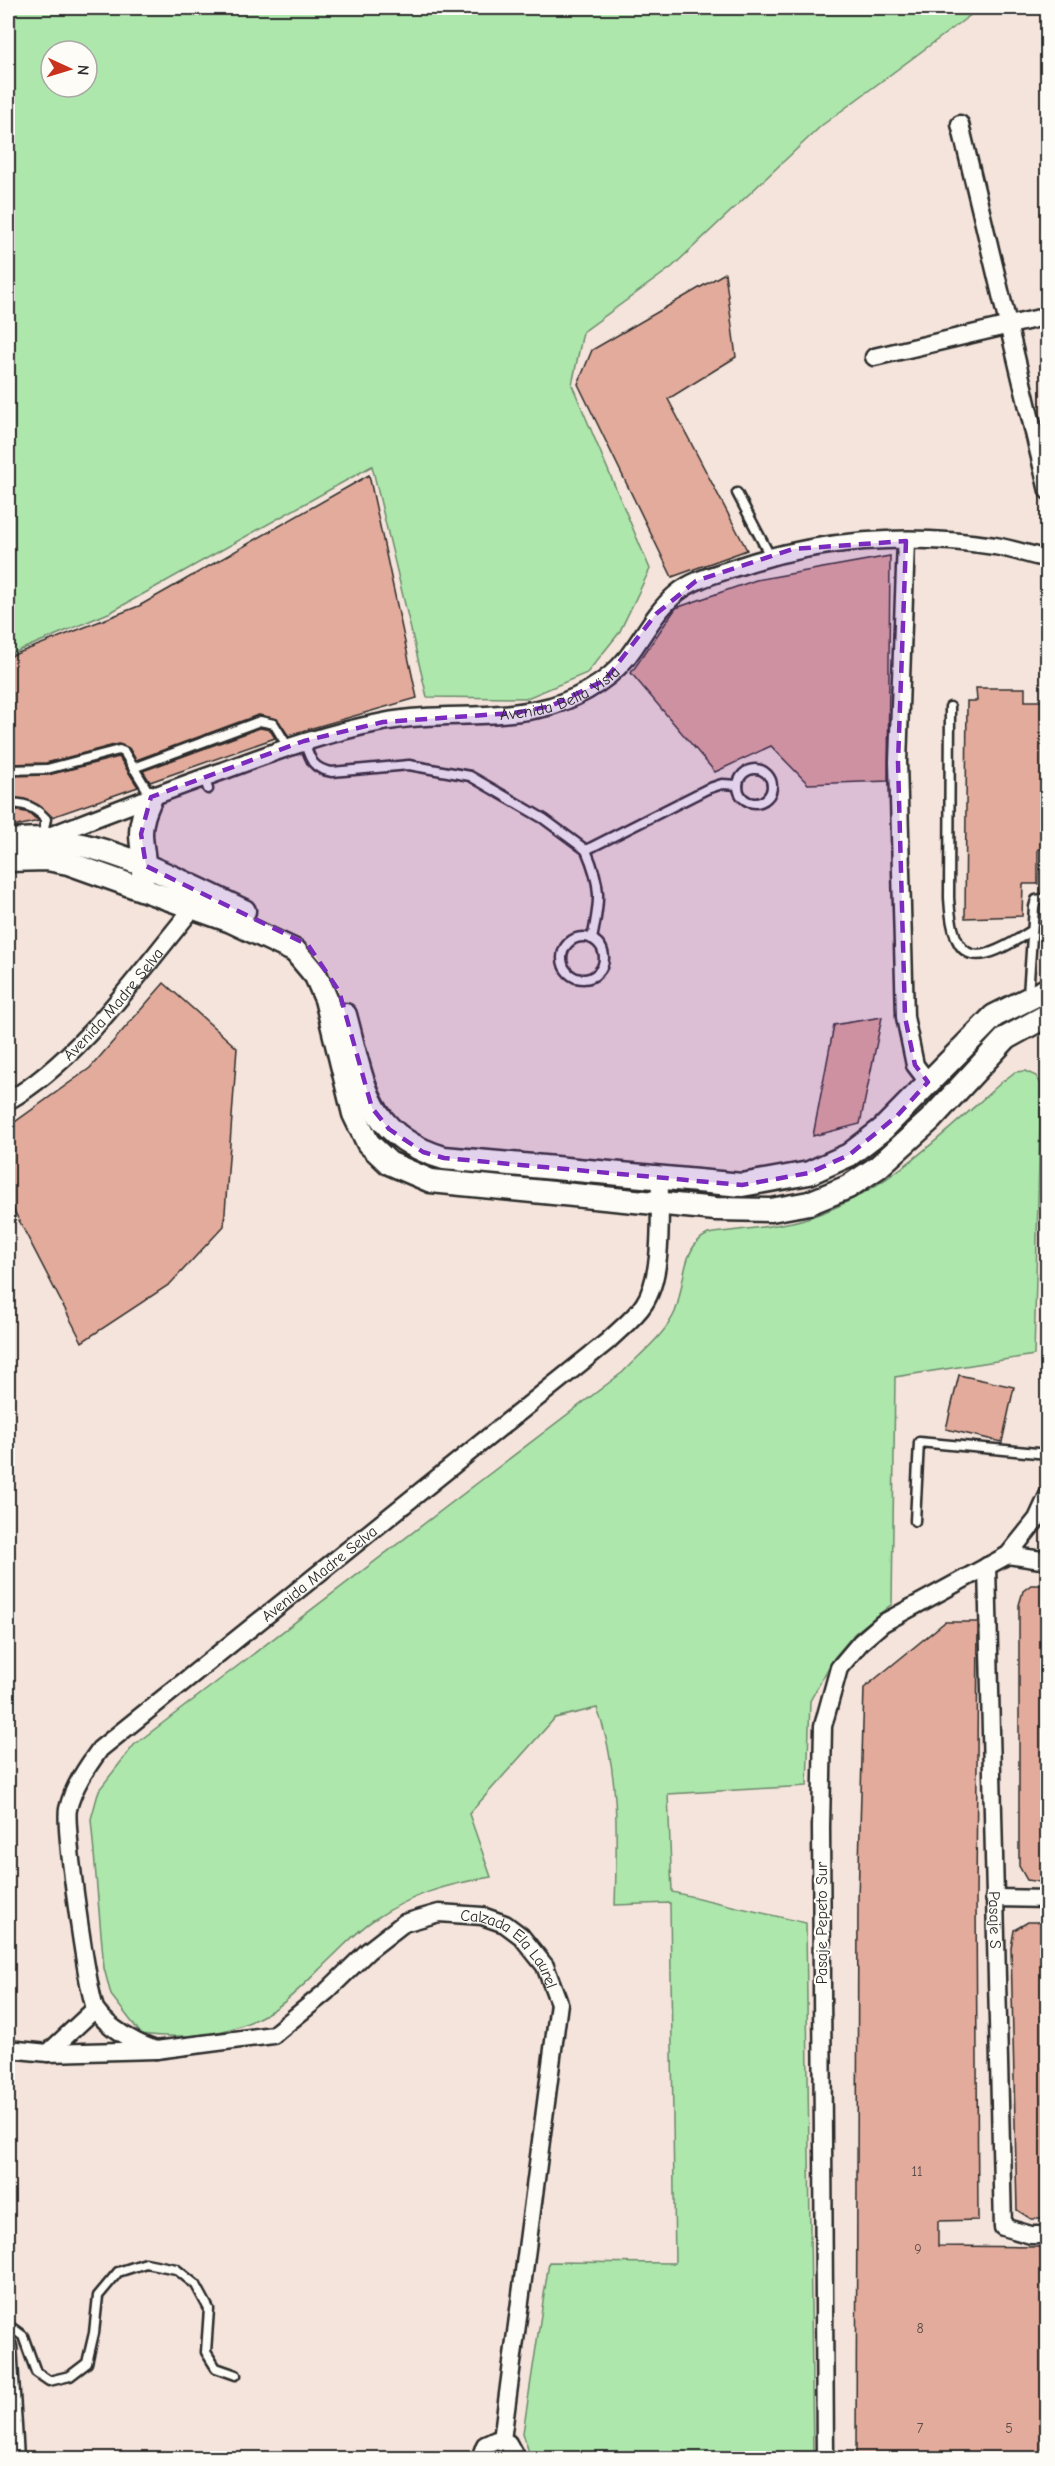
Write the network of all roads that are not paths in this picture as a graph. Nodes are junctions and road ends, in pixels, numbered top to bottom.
1 (960, 124) dead end
2 (1047, 316) edge
3 (1010, 325) junction
4 (874, 357) dead end
5 (1047, 490) edge
6 (737, 493) dead end
7 (906, 541) junction
8 (770, 556) junction
9 (1047, 559) edge
10 (950, 707) dead end
11 (304, 741) junction
12 (288, 747) junction
13 (132, 768) junction
14 (8, 771) edge
15 (738, 784) junction
16 (151, 797) junction
17 (8, 804) edge
18 (42, 838) junction
19 (8, 842) edge
20 (586, 850) junction
21 (8, 860) edge
22 (142, 876) junction
23 (1047, 898) edge
24 (197, 899) junction
25 (1031, 931) junction
26 (592, 939) junction
27 (1038, 993) edge
28 (1047, 1015) edge
29 (928, 1082) junction
30 (8, 1101) edge
31 (660, 1179) junction
32 (659, 1204) junction
33 (1047, 1454) edge
34 (1047, 1495) edge
35 (915, 1521) dead end
36 (1008, 1555) junction
37 (1047, 1561) edge
38 (987, 1566) junction
39 (994, 1898) junction
40 (1047, 1899) edge
41 (95, 2009) junction
42 (8, 2049) edge
43 (156, 2050) junction
44 (48, 2053) junction
45 (1047, 2235) edge
46 (8, 2325) edge
47 (8, 2346) edge
48 (236, 2375) dead end
49 (502, 2440) junction
50 (15, 2458) edge
51 (480, 2458) edge
52 (516, 2458) edge
53 (825, 2458) edge

1 - 3 street
2 - 3 street
3 - 4 street
3 - 5 street
6 - 8 lane
7 - 8 street, Avenida Bella Vista
7 - 9 street, Avenida Bella Vista
7 - 29 street
8 - 11 street, Avenida Bella Vista
10 - 25 lane
11 - 12 street, Avenida Bella Vista
11 - 20 lane
12 - 13 lane
12 - 16 street, Avenida Bella Vista
13 - 14 lane
13 - 16 lane
15 - 15 lane
15 - 20 lane
16 - 18 street, Avenida Bella Vista
16 - 22 street
17 - 18 lane
18 - 19 street
18 - 22 street
20 - 26 lane
21 - 22 street
22 - 24 street
23 - 25 lane
24 - 30 street, Avenida Madre Selva
24 - 31 street
24 - 32 street
25 - 27 lane
26 - 26 lane
27 - 29 street
28 - 32 street
29 - 31 street
31 - 32 street, Avenida Madre Selva
32 - 41 street, Avenida Madre Selva
33 - 35 lane
34 - 36 street, Pasaje Pepeto Sur
36 - 37 street
36 - 38 street, Pasaje Pepeto Sur
38 - 39 street, Pasaje S
38 - 53 street, Pasaje Pepeto Sur
39 - 40 street
39 - 45 street, Pasaje S
41 - 43 street
41 - 44 street
42 - 44 street
43 - 44 street, Calzada Ela Laurel
43 - 49 street, Calzada Ela Laurel
46 - 48 lane
47 - 50 street
49 - 51 street
49 - 52 street

